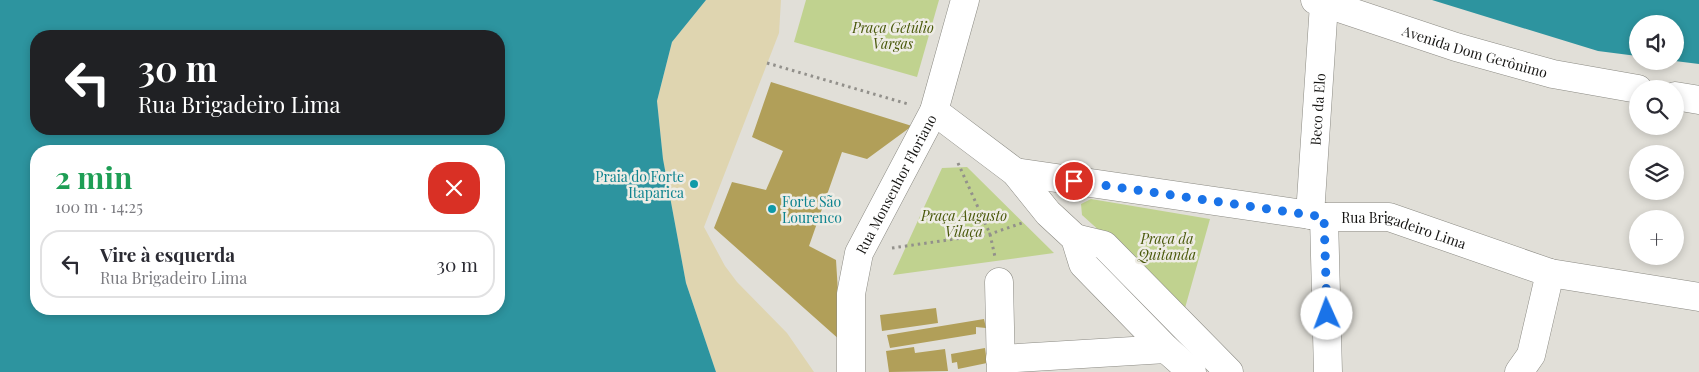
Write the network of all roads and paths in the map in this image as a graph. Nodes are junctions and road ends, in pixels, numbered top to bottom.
1 (965, 0) edge
2 (1319, 2) edge
3 (767, 63) dead end
4 (1629, 87) edge
5 (1684, 98) edge
6 (1699, 100) edge
7 (934, 111) junction
8 (954, 155) dead end
9 (1015, 172) junction
10 (1048, 213) junction
11 (1317, 216) junction
12 (990, 234) junction
13 (1075, 238) junction
14 (859, 253) junction
15 (1550, 273) junction
16 (999, 282) dead end
17 (1699, 297) edge
18 (1175, 318) junction
19 (1161, 343) junction
20 (1000, 365) edge
21 (851, 372) edge
22 (1192, 372) edge
23 (1229, 372) edge
24 (1328, 372) edge
25 (1519, 372) edge

1 - 7 street, Rua Monsenhor Floriano
2 - 4 street, Avenida Dom Gerônimo
2 - 11 street, Beco da Elo
3 - 7 path
5 - 6 street
7 - 9 street
7 - 14 street, Rua Monsenhor Floriano
8 - 12 path
9 - 10 street
9 - 11 street, Rua Brigadeiro Lima
10 - 12 path
10 - 13 street
11 - 15 street, Rua Brigadeiro Lima
11 - 24 street, Beco da Elo
12 - 14 path
13 - 18 street
13 - 19 street
14 - 21 street, Rua Monsenhor Floriano
15 - 17 street, Rua Brigadeiro Lima
15 - 25 street
16 - 20 street
18 - 19 street
18 - 23 street
19 - 20 street
19 - 22 street

